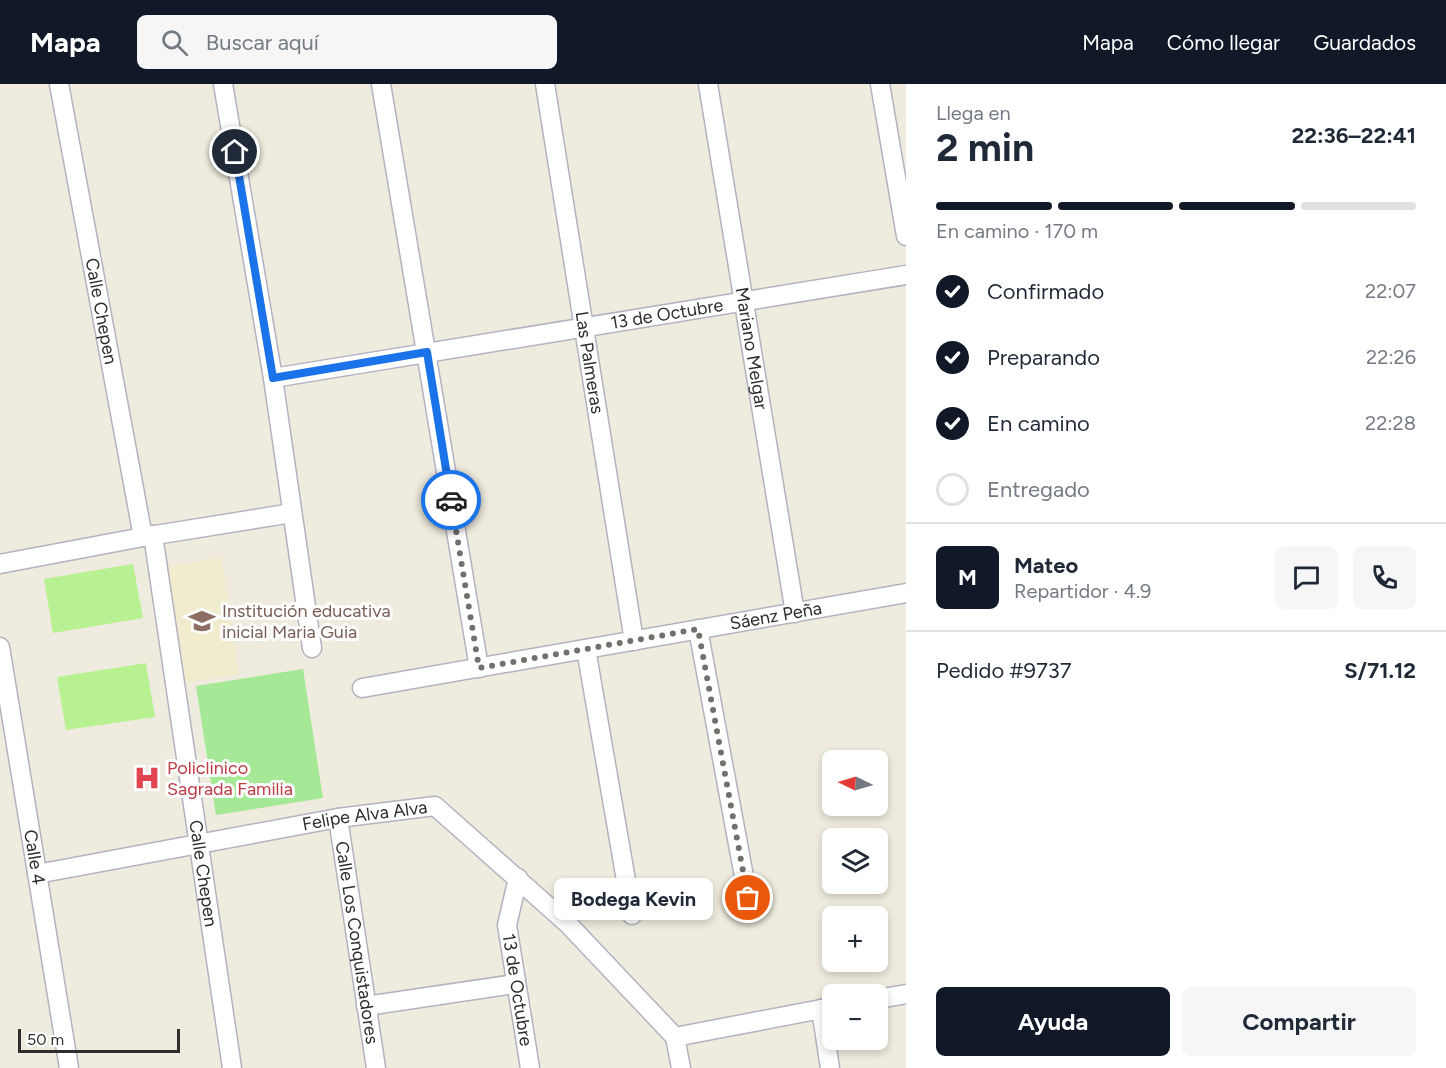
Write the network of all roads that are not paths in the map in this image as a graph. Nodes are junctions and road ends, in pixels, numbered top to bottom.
1 (59, 84) edge
2 (224, 84) edge
3 (381, 84) edge
4 (544, 84) edge
5 (708, 84) edge
6 (880, 84) edge
7 (906, 236) edge
8 (906, 275) edge
9 (744, 303) junction
10 (585, 325) junction
11 (427, 352) junction
12 (273, 378) junction
13 (292, 513) junction
14 (148, 536) junction
15 (0, 564) edge
16 (906, 593) edge
17 (795, 612) junction
18 (698, 629) junction
19 (634, 641) junction
20 (0, 647) edge
21 (312, 648) dead end
22 (586, 649) junction
23 (479, 668) junction
24 (362, 688) dead end
25 (6, 728) edge
26 (339, 818) junction
27 (200, 843) junction
28 (37, 874) junction
29 (518, 878) junction
30 (748, 898) dead end
31 (632, 915) dead end
32 (515, 984) junction
33 (906, 994) edge
34 (888, 997) edge
35 (366, 1006) junction
36 (822, 1009) edge
37 (675, 1037) junction
38 (829, 1050) edge
39 (69, 1068) edge
40 (232, 1068) edge
41 (376, 1068) edge
42 (530, 1068) edge
43 (681, 1068) edge
44 (830, 1068) edge

1 - 14 street, Calle Chepen
2 - 12 street
3 - 11 street
4 - 10 street, Las Palmeras
5 - 9 street, Mariano Melgar
6 - 7 street
8 - 9 street, 13 de Octubre
9 - 10 street, 13 de Octubre
9 - 17 street, Mariano Melgar
10 - 11 street, 13 de Octubre
10 - 19 street, Las Palmeras
11 - 12 street, 13 de Octubre
11 - 23 street
12 - 13 street
13 - 14 street
13 - 21 street
14 - 15 street
14 - 27 street, Calle Chepen
16 - 17 street, Sáenz Peña
17 - 18 street, Sáenz Peña
18 - 19 street, Sáenz Peña
18 - 30 street
19 - 22 street, Sáenz Peña
20 - 25 street, Calle 4
22 - 23 street, Sáenz Peña
22 - 31 street
23 - 24 street, Sáenz Peña
25 - 28 street, Calle 4
26 - 27 street, Felipe Alva Alva
26 - 29 street, Felipe Alva Alva
26 - 35 street, Calle Los Conquistadores
27 - 28 street, Felipe Alva Alva
27 - 40 street, Calle Chepen
28 - 39 street, Calle 4
29 - 32 street, 13 de Octubre
29 - 37 street, Felipe Alva Alva
32 - 35 street
32 - 42 street, 13 de Octubre
33 - 34 street
35 - 41 street, Calle Los Conquistadores
36 - 37 street
37 - 43 street
38 - 44 street

